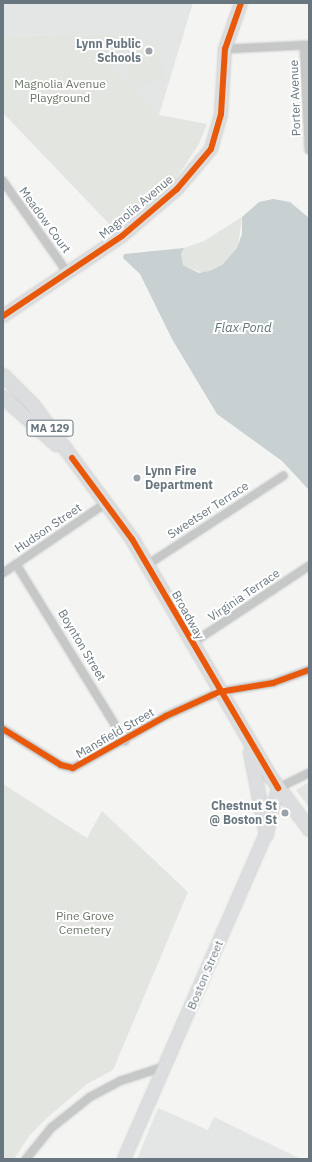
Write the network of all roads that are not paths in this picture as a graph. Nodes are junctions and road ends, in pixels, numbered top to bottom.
1 (241, 3) edge
2 (307, 45) edge
3 (225, 49) junction
4 (309, 150) edge
5 (3, 181) edge
6 (5, 191) edge
7 (67, 272) junction
8 (3, 316) edge
9 (3, 375) edge
10 (3, 397) edge
11 (72, 458) junction
12 (283, 476) dead end
13 (106, 503) junction
14 (16, 564) junction
15 (147, 565) junction
16 (309, 566) edge
17 (3, 573) edge
18 (191, 644) junction
19 (309, 670) edge
20 (219, 692) junction
21 (3, 729) edge
22 (247, 738) junction
23 (125, 741) junction
24 (309, 773) edge
25 (278, 788) junction
26 (309, 829) edge
27 (266, 834) junction
28 (166, 1066) junction
29 (26, 1159) edge
30 (124, 1159) edge

1 - 3 street, Magnolia Avenue
2 - 3 street
2 - 4 street, Porter Avenue
3 - 7 street, Magnolia Avenue
5 - 6 street, Meadow Court
6 - 7 street, Meadow Court
7 - 8 street, Magnolia Avenue
9 - 11 main road, Broadway / MA 129
10 - 11 main road, Broadway / MA 129
11 - 13 main road, Broadway / MA 129
12 - 15 street, Sweetser Terrace
13 - 14 street, Hudson Street
13 - 15 main road, Broadway / MA 129
14 - 17 street, Hudson Street
14 - 23 street, Boynton Street
15 - 18 main road, Broadway / MA 129
16 - 18 street, Virginia Terrace
18 - 20 main road, Broadway / MA 129
19 - 20 street, Mansfield Street
20 - 22 main road, Broadway / MA 129
20 - 23 street, Mansfield Street
21 - 23 street, Mansfield Street
22 - 25 main road, Broadway / MA 129
22 - 27 main road, MA 129
24 - 25 street
25 - 26 main road, Broadway
25 - 27 street, Boston Street
27 - 28 street, Boston Street
28 - 29 street
28 - 30 street, Boston Street

